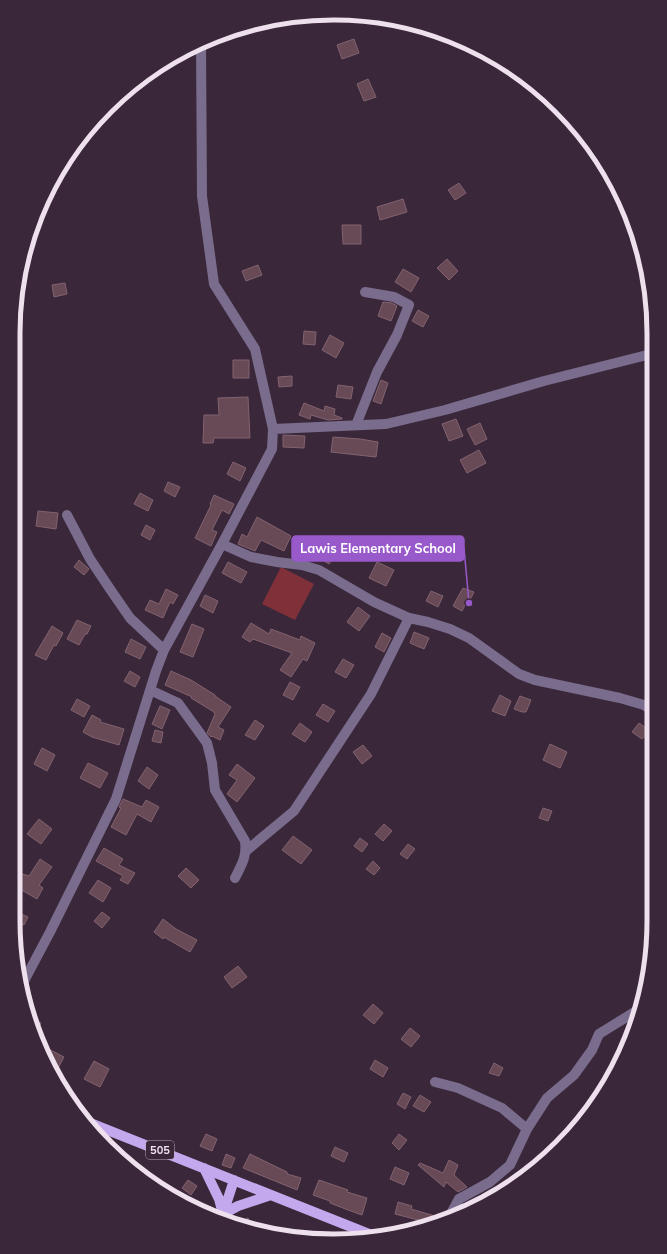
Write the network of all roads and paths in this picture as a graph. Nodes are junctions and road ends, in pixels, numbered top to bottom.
1 (201, 49) edge
2 (365, 292) dead end
3 (647, 355) edge
4 (356, 425) junction
5 (273, 428) junction
6 (67, 515) dead end
7 (222, 544) junction
8 (409, 618) junction
9 (164, 650) junction
10 (150, 690) junction
11 (647, 707) edge
12 (246, 851) junction
13 (235, 878) dead end
14 (25, 978) edge
15 (632, 1013) edge
16 (435, 1082) dead end
17 (97, 1126) edge
18 (527, 1128) junction
19 (204, 1168) junction
20 (234, 1180) junction
21 (271, 1195) junction
22 (453, 1210) edge
23 (222, 1213) edge
24 (224, 1214) edge
25 (226, 1214) edge
26 (364, 1232) edge

1 - 5 street
2 - 4 street
3 - 4 street
4 - 5 street
5 - 7 street
6 - 9 street
7 - 8 street
7 - 9 street
8 - 11 street
8 - 12 street
9 - 10 street
10 - 12 street
10 - 14 street
12 - 13 street
15 - 18 street
16 - 18 street
17 - 19 main road, 505
18 - 22 street
19 - 20 main road, 505
19 - 23 main road
20 - 21 main road
20 - 24 main road
21 - 25 main road
21 - 26 main road

